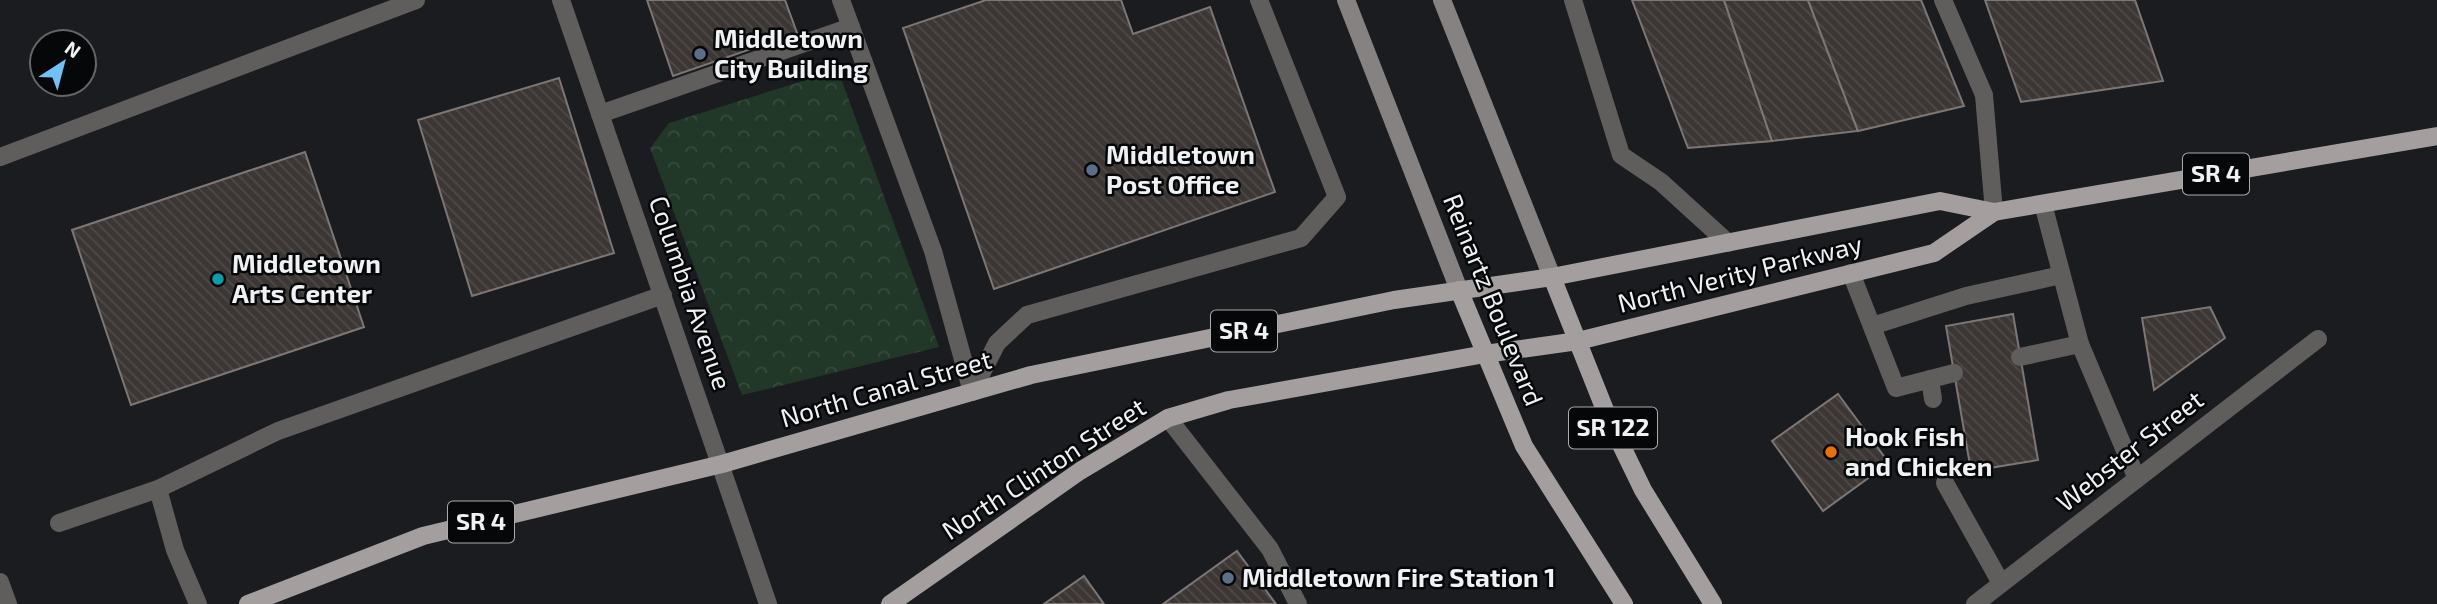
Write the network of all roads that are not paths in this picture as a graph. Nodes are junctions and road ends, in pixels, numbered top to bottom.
1 (416, 0) edge
2 (561, 0) edge
3 (841, 0) edge
4 (1259, 0) edge
5 (1346, 0) edge
6 (1442, 0) edge
7 (1573, 0) edge
8 (1944, 0) edge
9 (851, 27) junction
10 (600, 114) junction
11 (2437, 136) edge
12 (0, 157) edge
13 (2043, 204) junction
14 (1994, 212) junction
15 (1728, 243) junction
16 (1851, 274) junction
17 (2061, 275) junction
18 (1552, 277) junction
19 (1458, 290) junction
20 (663, 295) junction
21 (1872, 326) junction
22 (2318, 339) dead end
23 (1578, 341) junction
24 (2080, 344) junction
25 (1485, 354) junction
26 (2020, 357) dead end
27 (1954, 373) dead end
28 (1930, 379) junction
29 (972, 392) junction
30 (1933, 399) dead end
31 (1168, 418) junction
32 (722, 464) junction
33 (2137, 479) junction
34 (1945, 483) dead end
35 (158, 489) junction
36 (59, 523) dead end
37 (0, 582) edge
38 (2001, 583) junction
39 (8, 604) edge
40 (198, 604) edge
41 (248, 604) edge
42 (768, 604) edge
43 (890, 604) edge
44 (1298, 604) edge
45 (1623, 604) edge
46 (1713, 604) edge
47 (1975, 604) edge

1 - 12 street
2 - 10 street, Columbia Avenue
3 - 9 street
4 - 29 street
5 - 19 main road, Reinartz Boulevard
6 - 18 main road, SR 122
7 - 15 street
8 - 14 street
9 - 10 street
9 - 29 street
10 - 20 street, Columbia Avenue
11 - 13 main road, North Verity Parkway / SR 4
13 - 14 main road, North Verity Parkway / SR 4
13 - 17 street
14 - 15 main road, North Verity Parkway / SR 4
14 - 16 main road, North Verity Parkway / SR 4
15 - 18 main road, North Verity Parkway / SR 4
16 - 21 street
16 - 23 main road, North Verity Parkway / SR 4
17 - 21 street
17 - 24 street
18 - 19 main road, North Canal Street / SR 4
18 - 23 main road, SR 122
19 - 25 main road, Reinartz Boulevard
19 - 29 main road, North Canal Street / SR 4
20 - 32 street, Columbia Avenue
20 - 35 street
21 - 28 street
22 - 33 street, Webster Street
23 - 25 main road, North Verity Parkway / SR 4
23 - 46 main road, SR 122
24 - 26 street
24 - 33 street
25 - 31 main road, North Clinton Street / SR 4
25 - 45 main road, Reinartz Boulevard
27 - 28 street
28 - 30 street
29 - 32 main road, North Canal Street / SR 4
31 - 43 main road, North Clinton Street / SR 4
31 - 44 street
32 - 41 main road, North Canal Street / SR 4
32 - 42 street, Columbia Avenue
33 - 38 street, Webster Street
34 - 38 street
35 - 36 street
35 - 40 street
37 - 39 street
38 - 47 street, Webster Street

